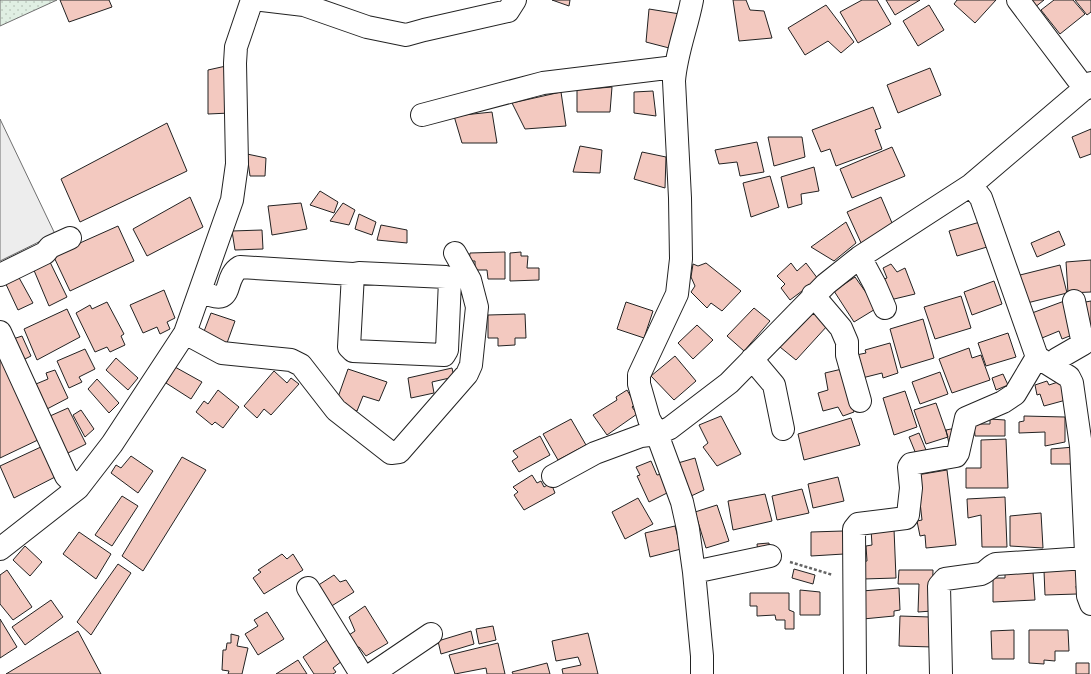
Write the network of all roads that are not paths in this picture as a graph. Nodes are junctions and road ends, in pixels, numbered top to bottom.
1 (252, 0) edge
2 (262, 0) edge
3 (515, 0) edge
4 (692, 0) edge
5 (1018, 0) edge
6 (675, 67) junction
7 (1088, 86) edge
8 (422, 115) dead end
9 (972, 185) junction
10 (70, 238) dead end
11 (860, 257) junction
12 (429, 264) dead end
13 (353, 274) junction
14 (0, 275) edge
15 (201, 291) junction
16 (813, 295) junction
17 (1074, 301) dead end
18 (885, 308) dead end
19 (0, 332) edge
20 (185, 333) junction
21 (752, 359) junction
22 (1045, 361) junction
23 (860, 402) dead end
24 (783, 430) dead end
25 (657, 434) junction
26 (553, 476) dead end
27 (78, 488) junction
28 (0, 549) edge
29 (770, 556) road end
30 (1086, 558) junction
31 (694, 572) junction
32 (308, 588) dead end
33 (1091, 604) edge
34 (431, 634) dead end
35 (361, 674) edge
36 (372, 674) edge
37 (702, 674) edge
38 (855, 674) edge
39 (940, 674) edge

1 - 15 street
2 - 3 street
4 - 6 street
5 - 7 street
6 - 8 street
6 - 25 street
7 - 9 street
9 - 11 street
9 - 22 street
10 - 14 street
11 - 16 street
11 - 18 street
12 - 20 street
13 - 13 street
13 - 15 street
15 - 20 street
16 - 21 street
16 - 23 street
17 - 22 street
19 - 27 street
20 - 27 street
21 - 24 street
21 - 25 street
22 - 30 street
22 - 38 street
25 - 26 street
25 - 31 street
27 - 28 street
29 - 31 street
30 - 33 street
30 - 39 street
31 - 37 street
32 - 35 street
34 - 36 street

